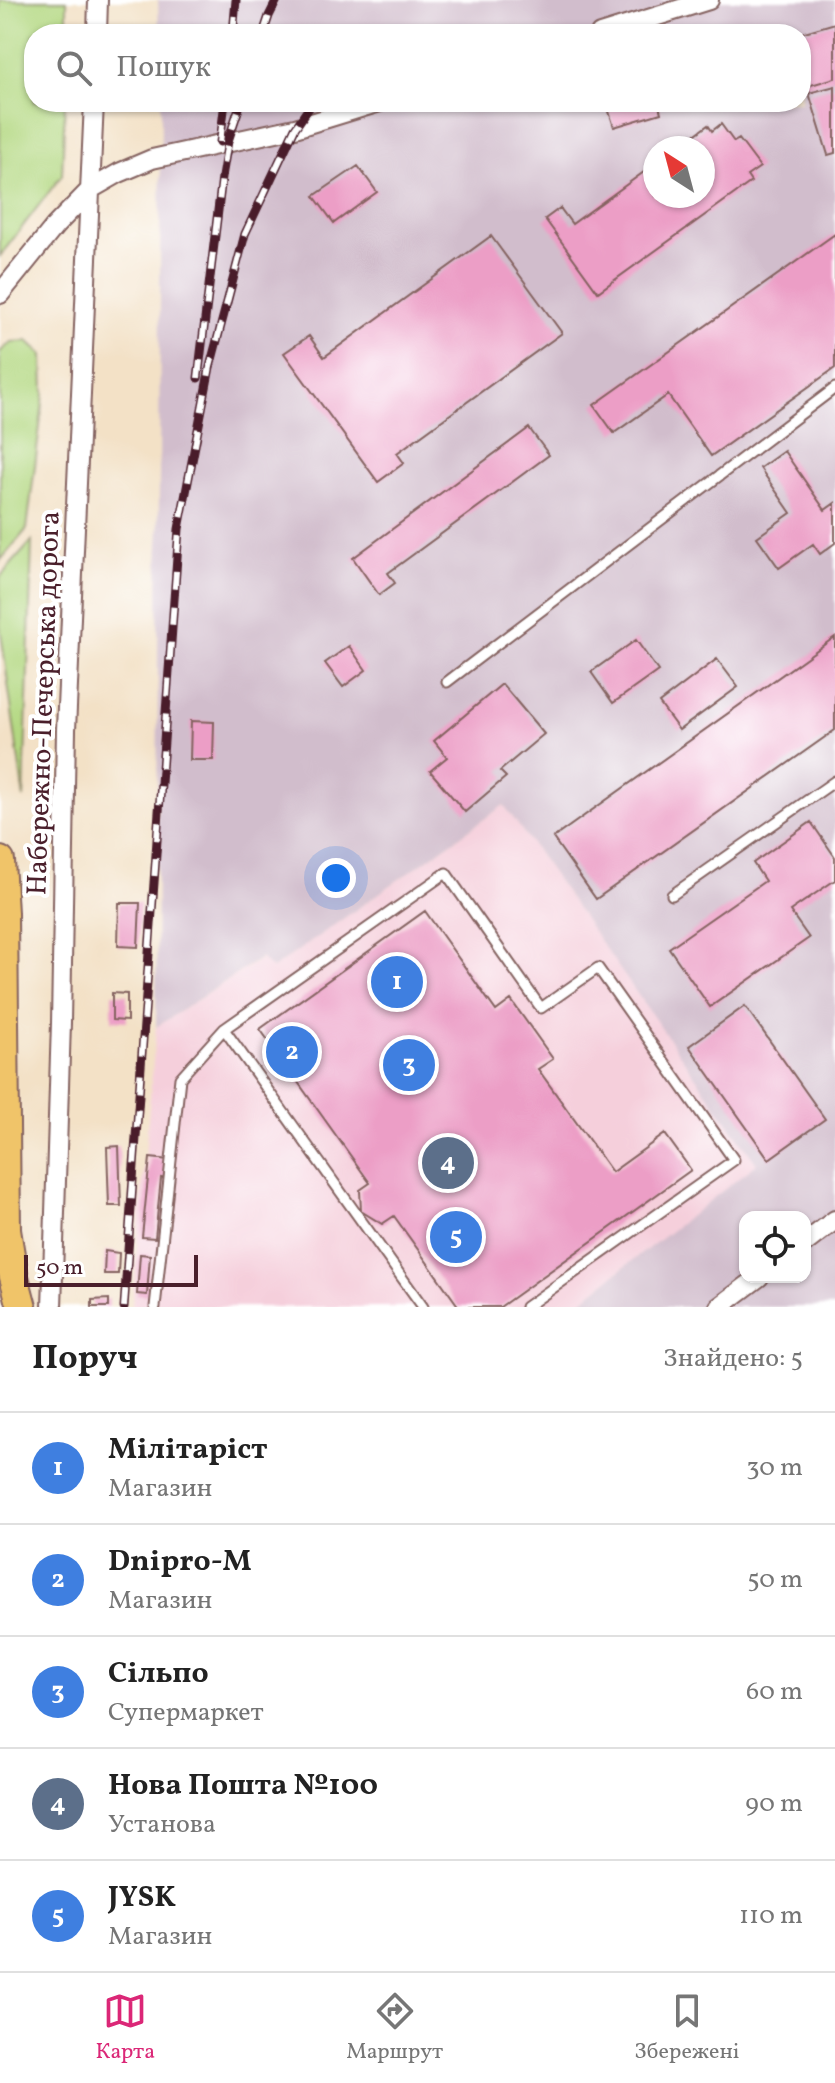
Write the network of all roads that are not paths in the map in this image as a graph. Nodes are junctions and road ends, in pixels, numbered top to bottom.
1 (98, 0) edge
2 (709, 0) edge
3 (97, 24) edge
4 (632, 24) edge
5 (94, 112) edge
6 (347, 112) edge
7 (91, 189) junction
8 (0, 294) edge
9 (835, 388) edge
10 (447, 682) dead end
11 (835, 781) edge
12 (0, 861) edge
13 (672, 895) dead end
14 (224, 1029) junction
15 (835, 1220) edge
16 (811, 1238) edge
17 (751, 1283) edge
18 (22, 1307) edge
19 (52, 1307) edge
20 (155, 1307) edge
21 (423, 1307) edge
22 (526, 1307) edge
23 (719, 1307) edge

1 - 3 street
2 - 4 street
5 - 7 street, Набережно-Печерська дорога
6 - 7 street
7 - 8 street
7 - 19 street, Набережно-Печерська дорога
9 - 10 lane
11 - 13 lane
12 - 18 main road
14 - 20 lane
14 - 21 lane
14 - 22 lane
15 - 16 street
17 - 23 street

